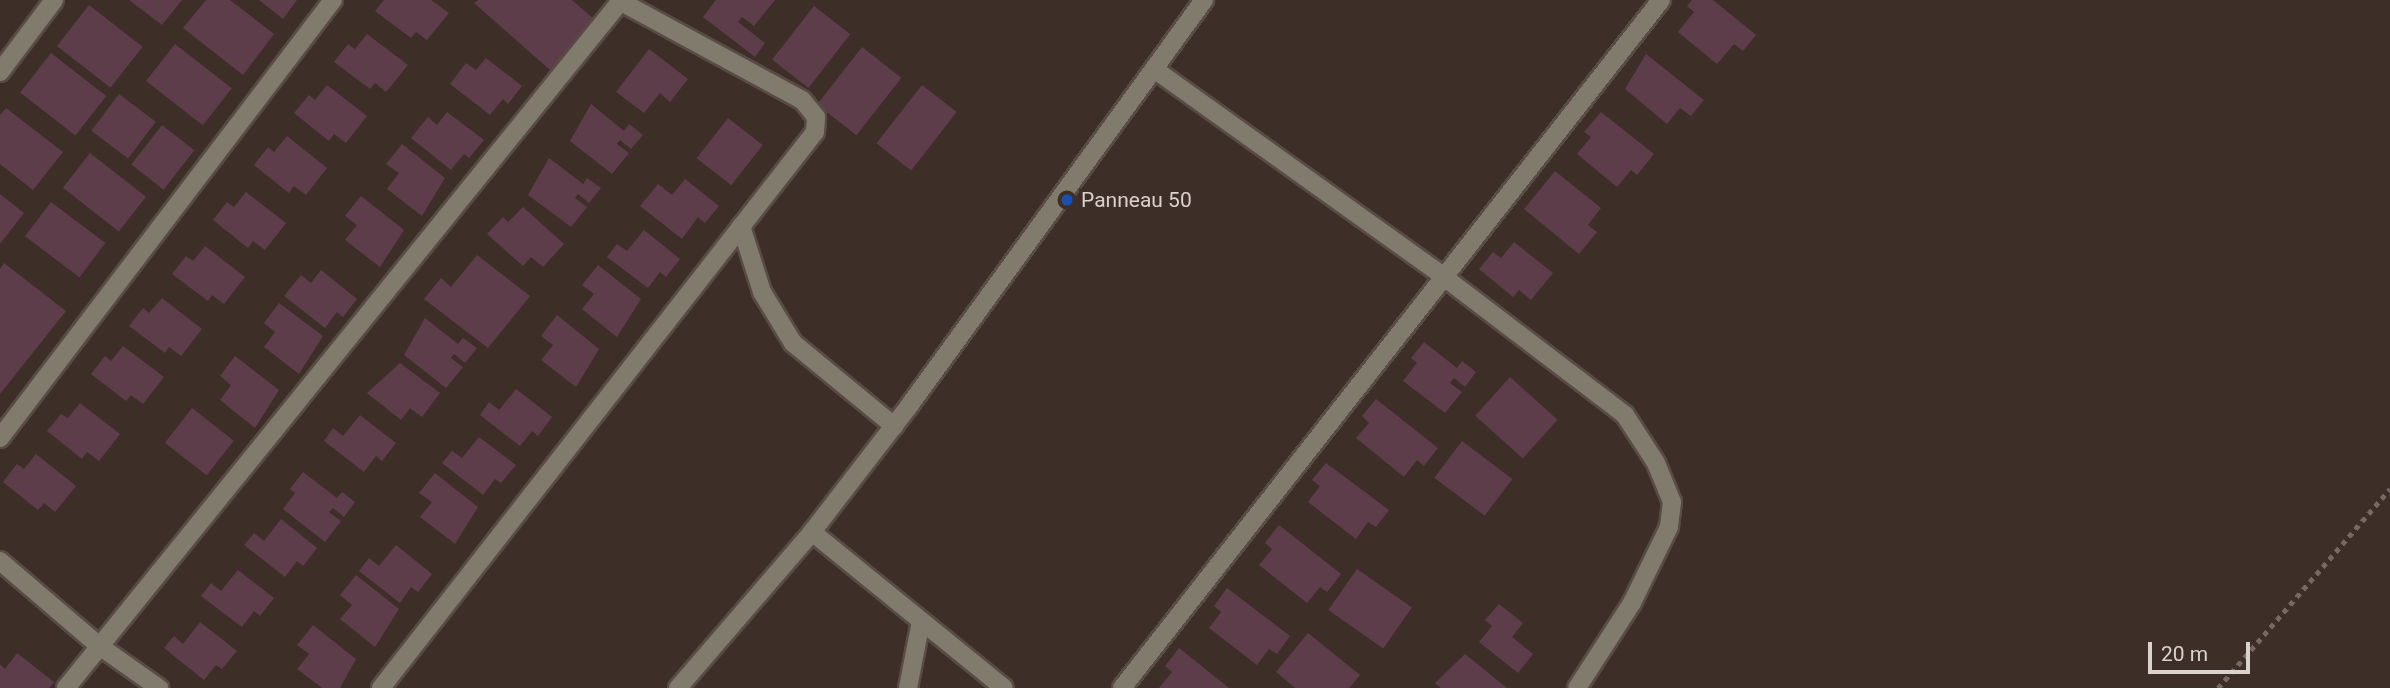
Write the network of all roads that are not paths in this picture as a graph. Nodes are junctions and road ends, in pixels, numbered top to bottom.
1 (54, 0) edge
2 (333, 0) edge
3 (1204, 0) edge
4 (1661, 0) edge
5 (619, 1) edge
6 (1154, 69) junction
7 (0, 72) edge
8 (741, 226) junction
9 (1444, 277) junction
10 (894, 426) junction
11 (0, 438) edge
12 (812, 532) junction
13 (0, 561) edge
14 (921, 621) junction
15 (97, 646) junction
16 (66, 688) edge
17 (159, 688) edge
18 (382, 688) edge
19 (678, 688) edge
20 (908, 688) edge
21 (1004, 688) edge
22 (1122, 688) edge
23 (1577, 688) edge

1 - 7 street
2 - 11 street
3 - 6 street
4 - 9 street
5 - 8 street
5 - 15 street
6 - 9 street
6 - 10 street
8 - 10 street
8 - 18 street
9 - 22 street
9 - 23 street
10 - 12 street
12 - 14 street
12 - 19 street
13 - 15 street
14 - 20 street
14 - 21 street
15 - 16 street
15 - 17 street

